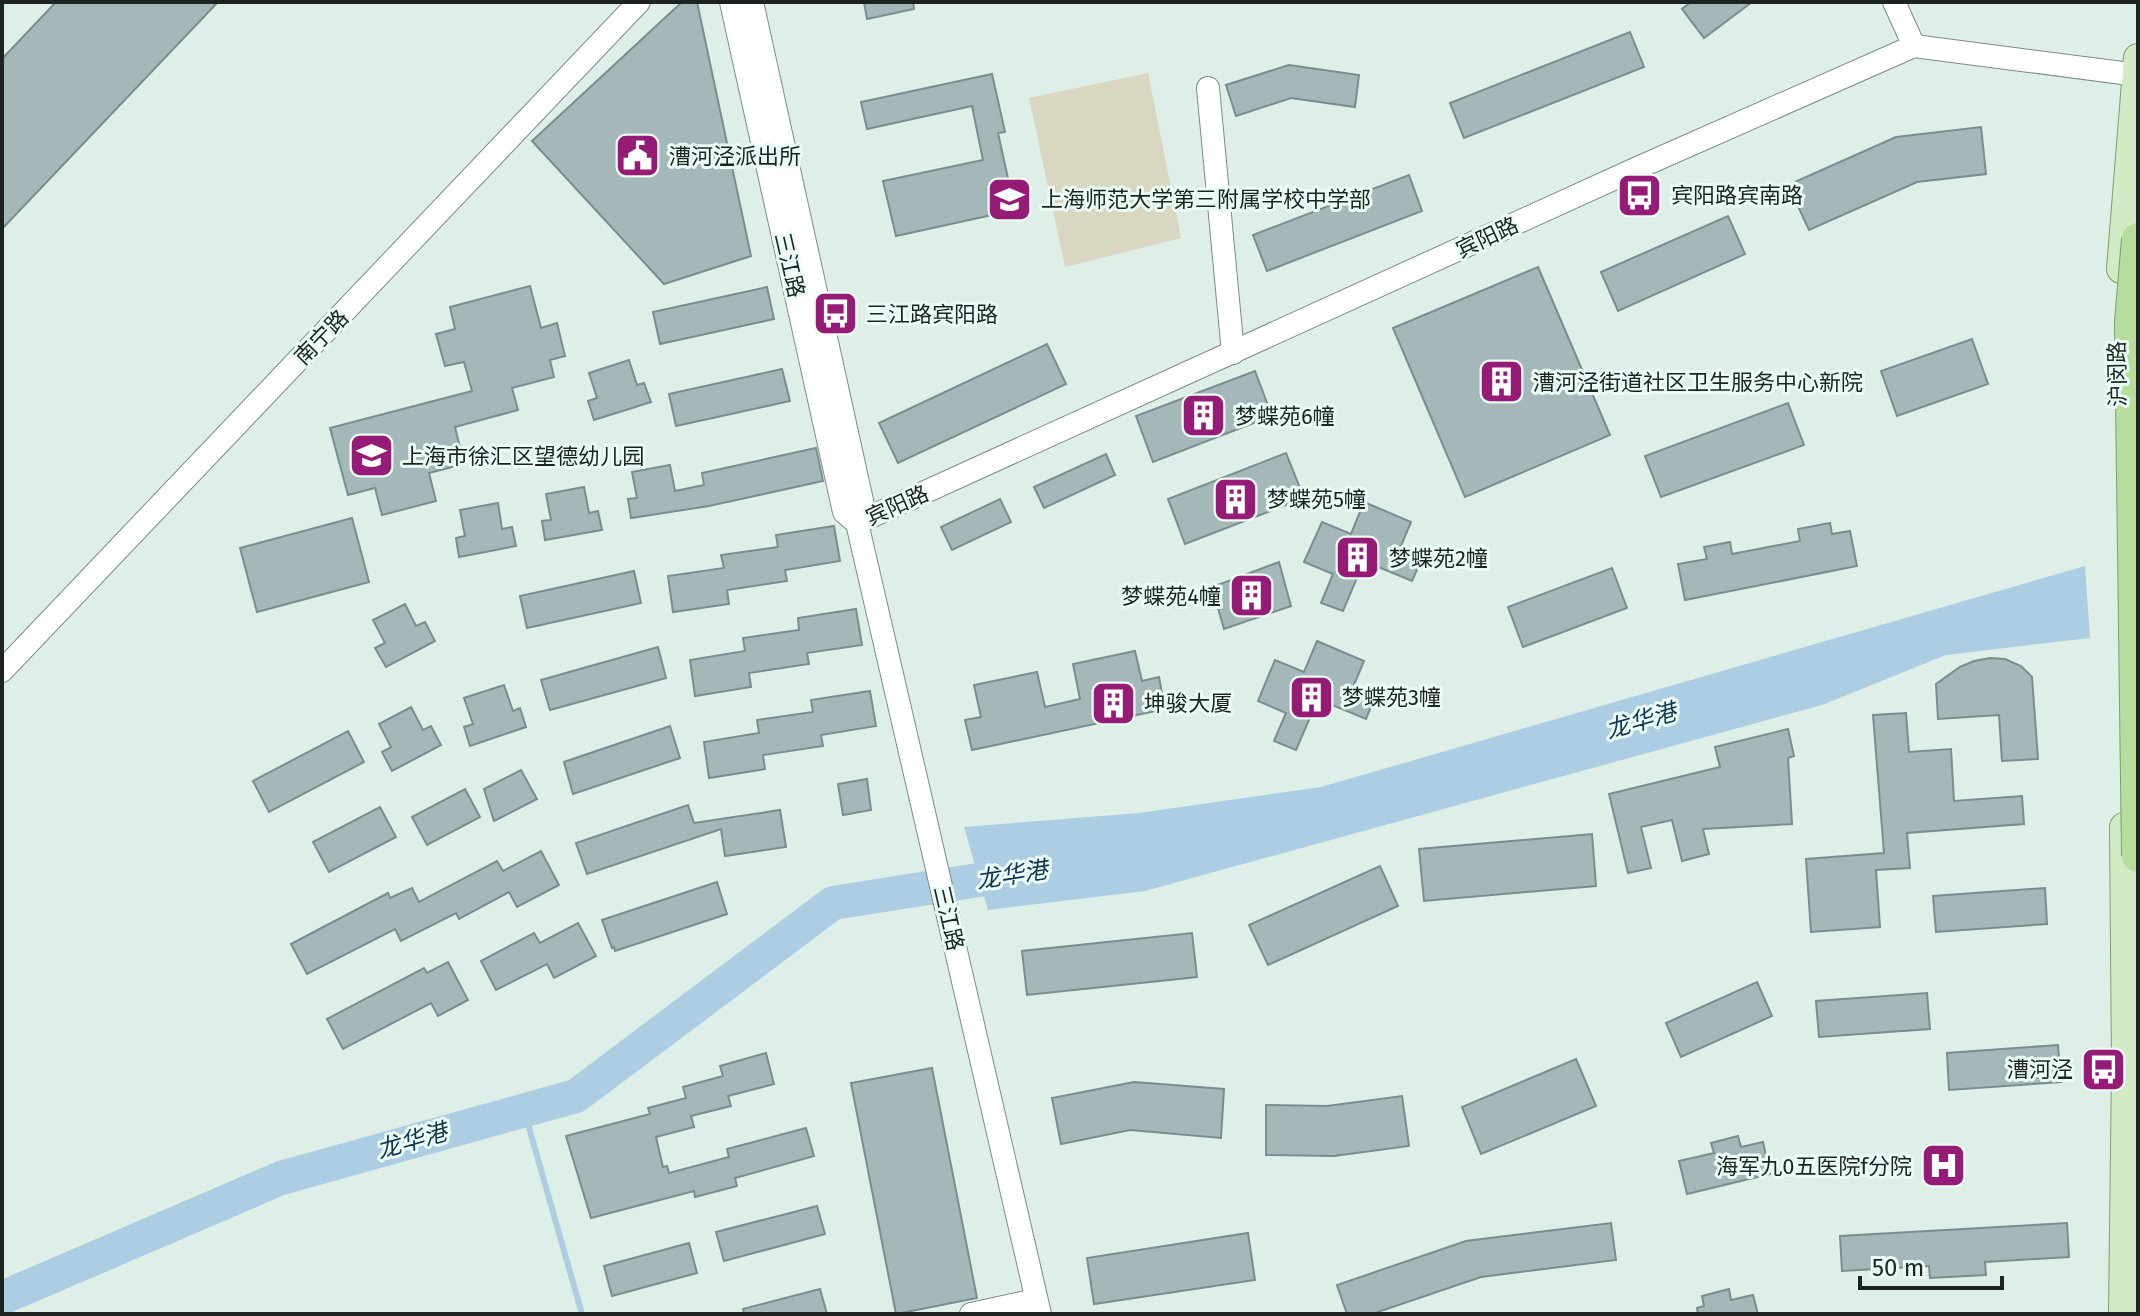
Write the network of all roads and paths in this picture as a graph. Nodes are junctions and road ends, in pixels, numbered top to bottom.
1 (639, 2) edge
2 (731, 2) edge
3 (752, 2) edge
4 (1894, 2) edge
5 (1914, 46) junction
6 (2137, 69) edge
7 (1208, 88) dead end
8 (2138, 239) edge
9 (1233, 353) junction
10 (857, 523) junction
11 (2, 671) edge
12 (2131, 785) edge
13 (2138, 856) edge
14 (1038, 1307) edge
15 (971, 1314) edge
16 (2123, 1314) edge

1 - 11 street, 南宁路
2 - 10 street, 三江路
3 - 10 street, 三江路
4 - 5 street
5 - 6 street
5 - 9 street, 宾阳路
6 - 12 main road, 沪闵路
7 - 9 street
8 - 13 highway, bridge
9 - 10 street, 宾阳路
10 - 14 street, 三江路
12 - 16 main road, 沪闵路
14 - 15 street

